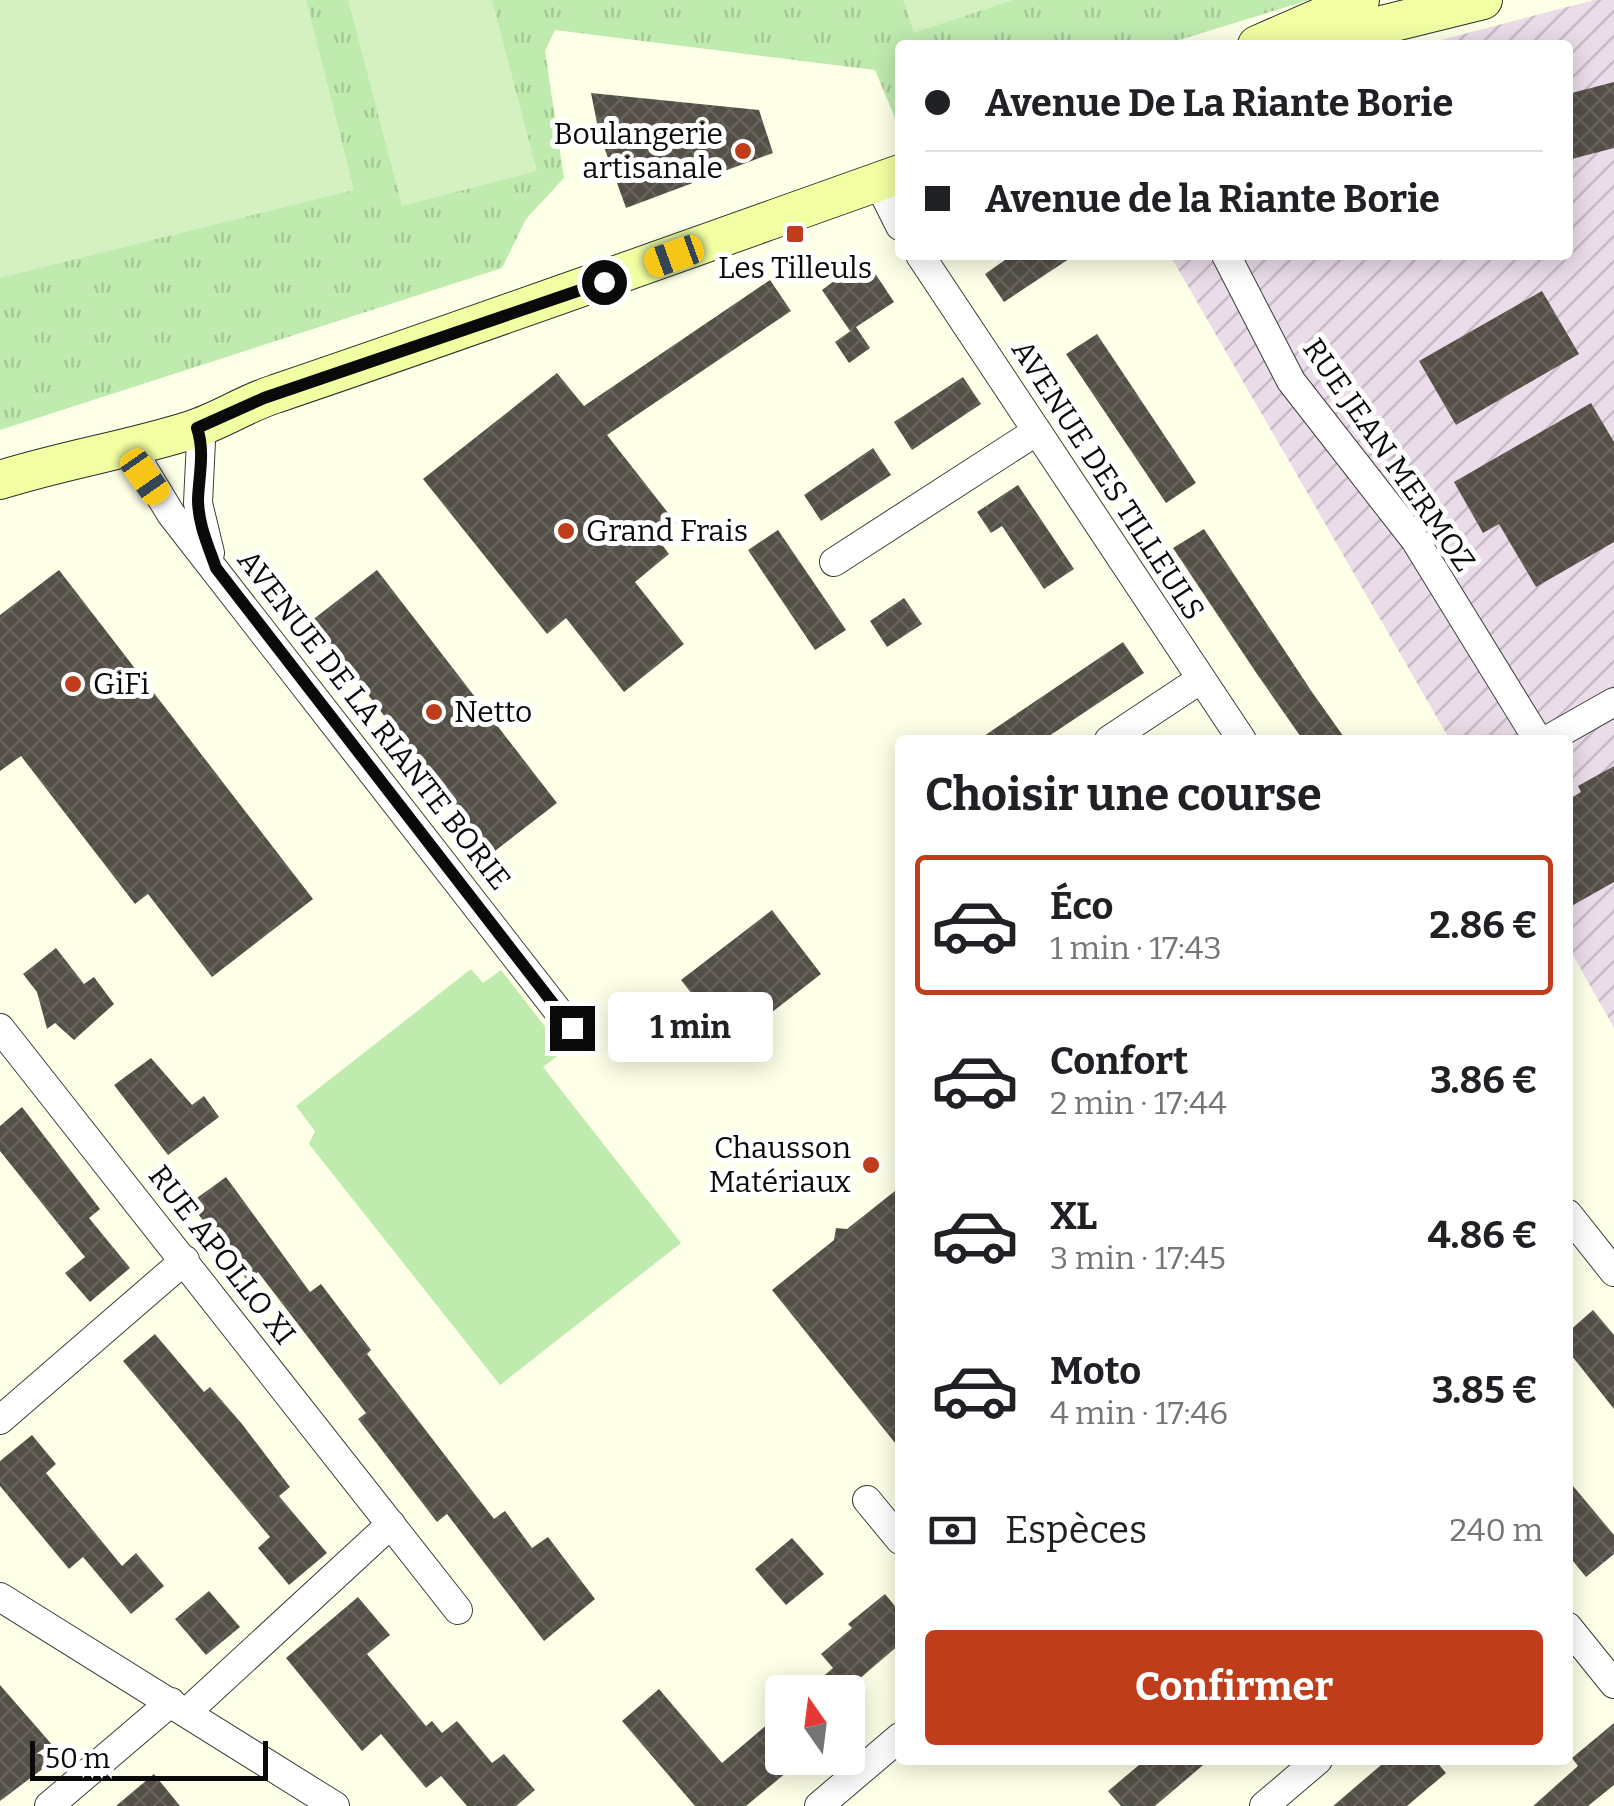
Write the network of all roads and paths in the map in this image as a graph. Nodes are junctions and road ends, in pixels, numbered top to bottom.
1 (1360, 0) edge
2 (1464, 2) edge
3 (1268, 40) edge
4 (1320, 40) edge
5 (889, 178) edge
6 (895, 204) edge
7 (923, 260) edge
8 (1229, 260) edge
9 (197, 428) junction
10 (1036, 430) junction
11 (131, 448) junction
12 (0, 480) edge
13 (834, 562) dead end
14 (216, 568) junction
15 (1201, 679) junction
16 (1614, 702) edge
17 (1117, 735) edge
18 (1239, 735) edge
19 (1535, 735) edge
20 (1557, 735) edge
21 (0, 1028) edge
22 (572, 1028) dead end
23 (1573, 1220) edge
24 (185, 1260) junction
25 (1614, 1272) edge
26 (0, 1420) edge
27 (867, 1500) dead end
28 (391, 1524) junction
29 (895, 1534) edge
30 (0, 1597) edge
31 (458, 1610) dead end
32 (1573, 1633) edge
33 (1614, 1684) edge
34 (179, 1707) junction
35 (895, 1741) edge
36 (1312, 1765) edge
37 (49, 1806) edge
38 (335, 1806) edge
39 (819, 1806) edge
40 (1264, 1806) edge

1 - 3 street
2 - 4 street
5 - 6 street
5 - 9 street
7 - 10 street, AVENUE DES TILLEULS
8 - 19 street, RUE JEAN MERMOZ
9 - 11 street
9 - 14 street
10 - 13 street
10 - 15 street, AVENUE DES TILLEULS
11 - 12 street
11 - 14 street, AVENUE DE LA RIANTE BORIE
14 - 22 street, AVENUE DE LA RIANTE BORIE
15 - 17 street
15 - 18 street, AVENUE DES TILLEULS
16 - 20 street
21 - 24 street, RUE APOLLO XI
23 - 25 street
24 - 26 street
24 - 28 street, RUE APOLLO XI
27 - 29 street
28 - 31 street, RUE APOLLO XI
28 - 34 street
30 - 34 street
32 - 33 street
34 - 37 street
34 - 38 street
35 - 39 street
36 - 40 street

